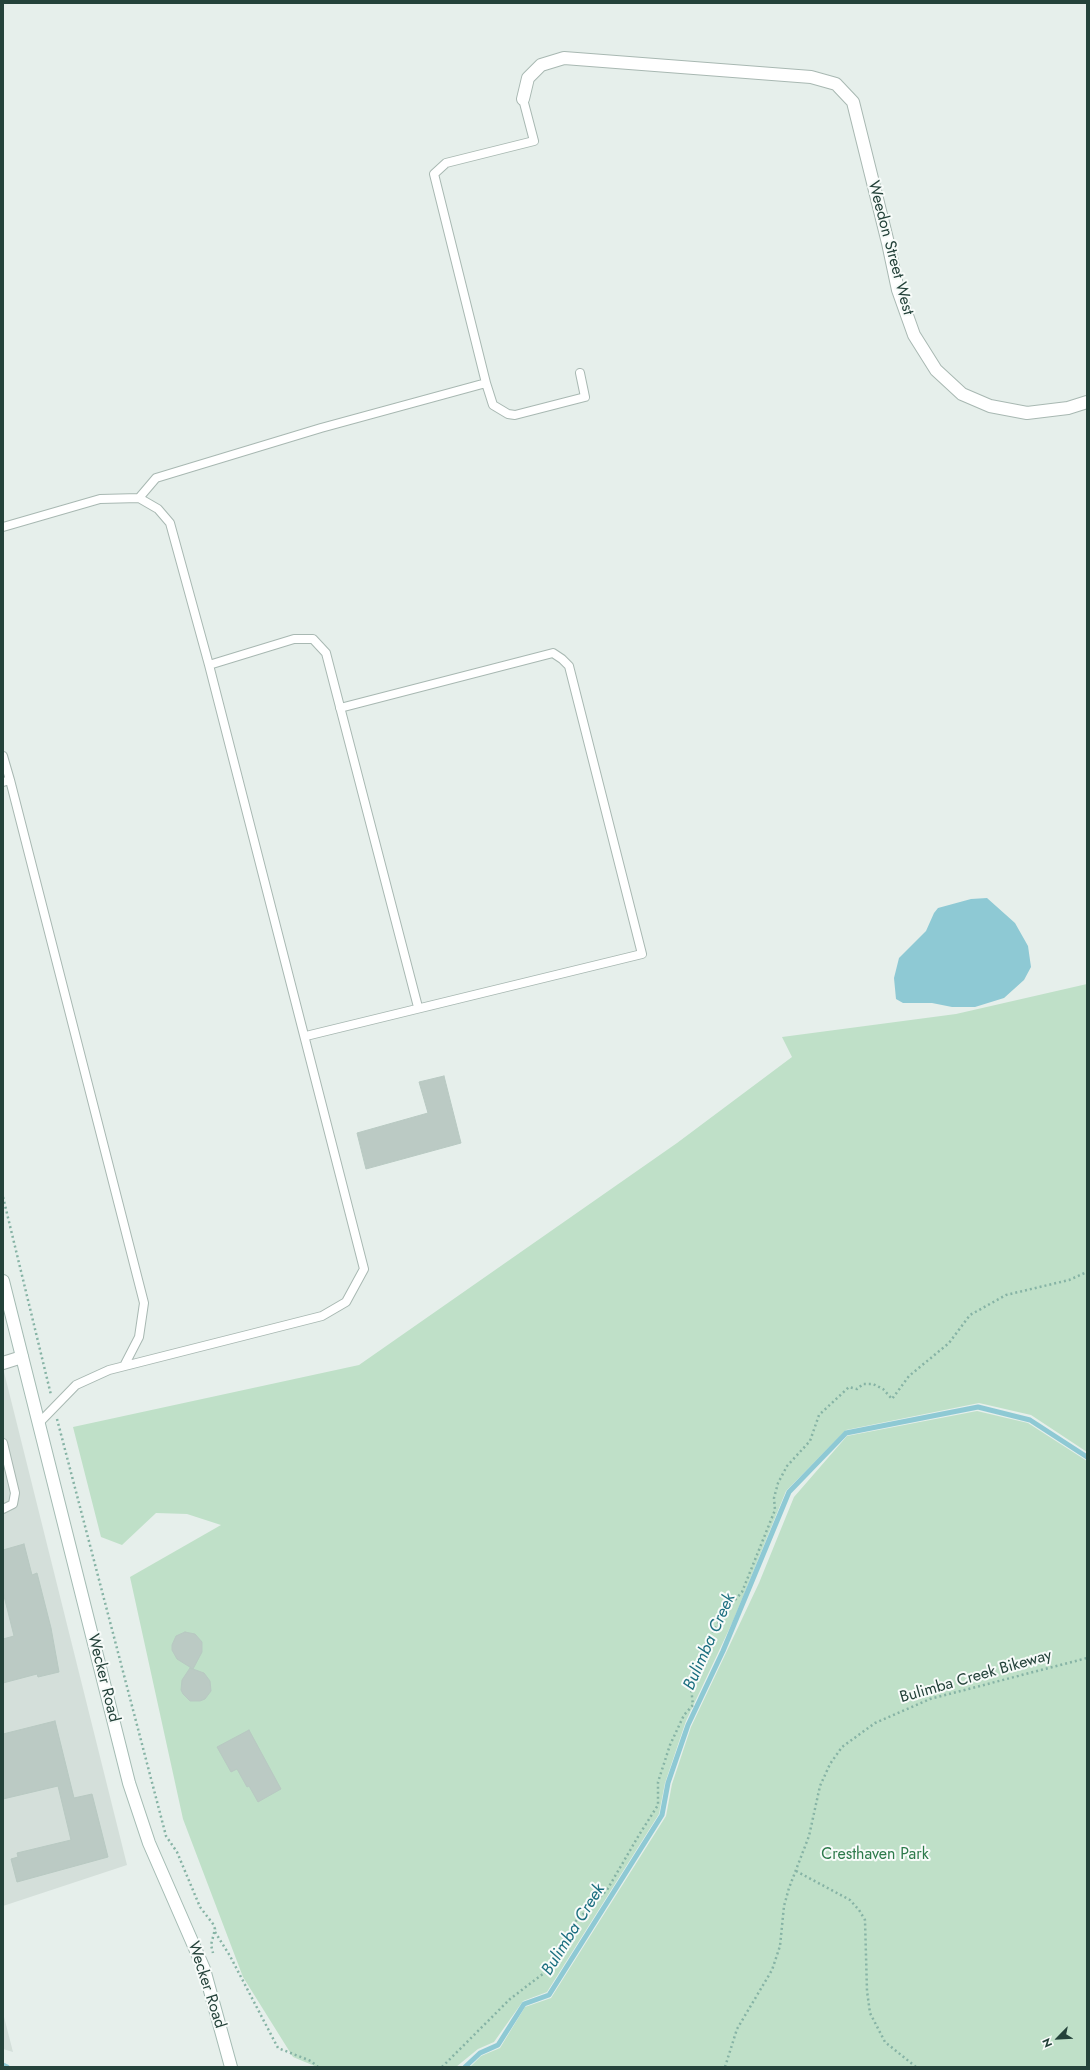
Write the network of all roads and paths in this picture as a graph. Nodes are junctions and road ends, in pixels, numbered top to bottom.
1 (523, 99) joint
2 (580, 372) dead end
3 (486, 383) junction
4 (1087, 402) edge
5 (139, 498) junction
6 (3, 527) edge
7 (209, 665) junction
8 (340, 708) junction
9 (3, 756) edge
10 (6, 781) edge
11 (418, 1007) junction
12 (306, 1036) junction
13 (3, 1197) edge
14 (1087, 1272) edge
15 (3, 1281) edge
16 (22, 1357) junction
17 (3, 1363) edge
18 (124, 1366) junction
19 (54, 1406) junction
20 (39, 1423) junction
21 (3, 1443) edge
22 (3, 1509) edge
23 (1087, 1658) edge
24 (796, 1871) junction
25 (214, 1932) junction
26 (215, 1960) dead end
27 (231, 2067) edge
28 (318, 2067) edge
29 (442, 2067) edge
30 (725, 2067) edge
31 (916, 2067) edge

1 - 3 lane
1 - 4 street, Weedon Street West
2 - 3 lane
3 - 5 lane
5 - 6 lane
5 - 7 lane
7 - 8 lane
7 - 12 lane
8 - 11 lane
8 - 11 lane
9 - 10 lane
10 - 18 lane
11 - 12 lane
12 - 18 lane
13 - 19 path
14 - 29 path
15 - 16 street, Wecker Road
16 - 17 street
16 - 20 street, Wecker Road
18 - 19 lane
19 - 20 lane
19 - 25 path
20 - 27 street, Wecker Road
21 - 22 lane
23 - 24 path, Bulimba Creek Bikeway
24 - 30 path, Bulimba Creek Bikeway
24 - 31 path
25 - 26 path
25 - 28 path

